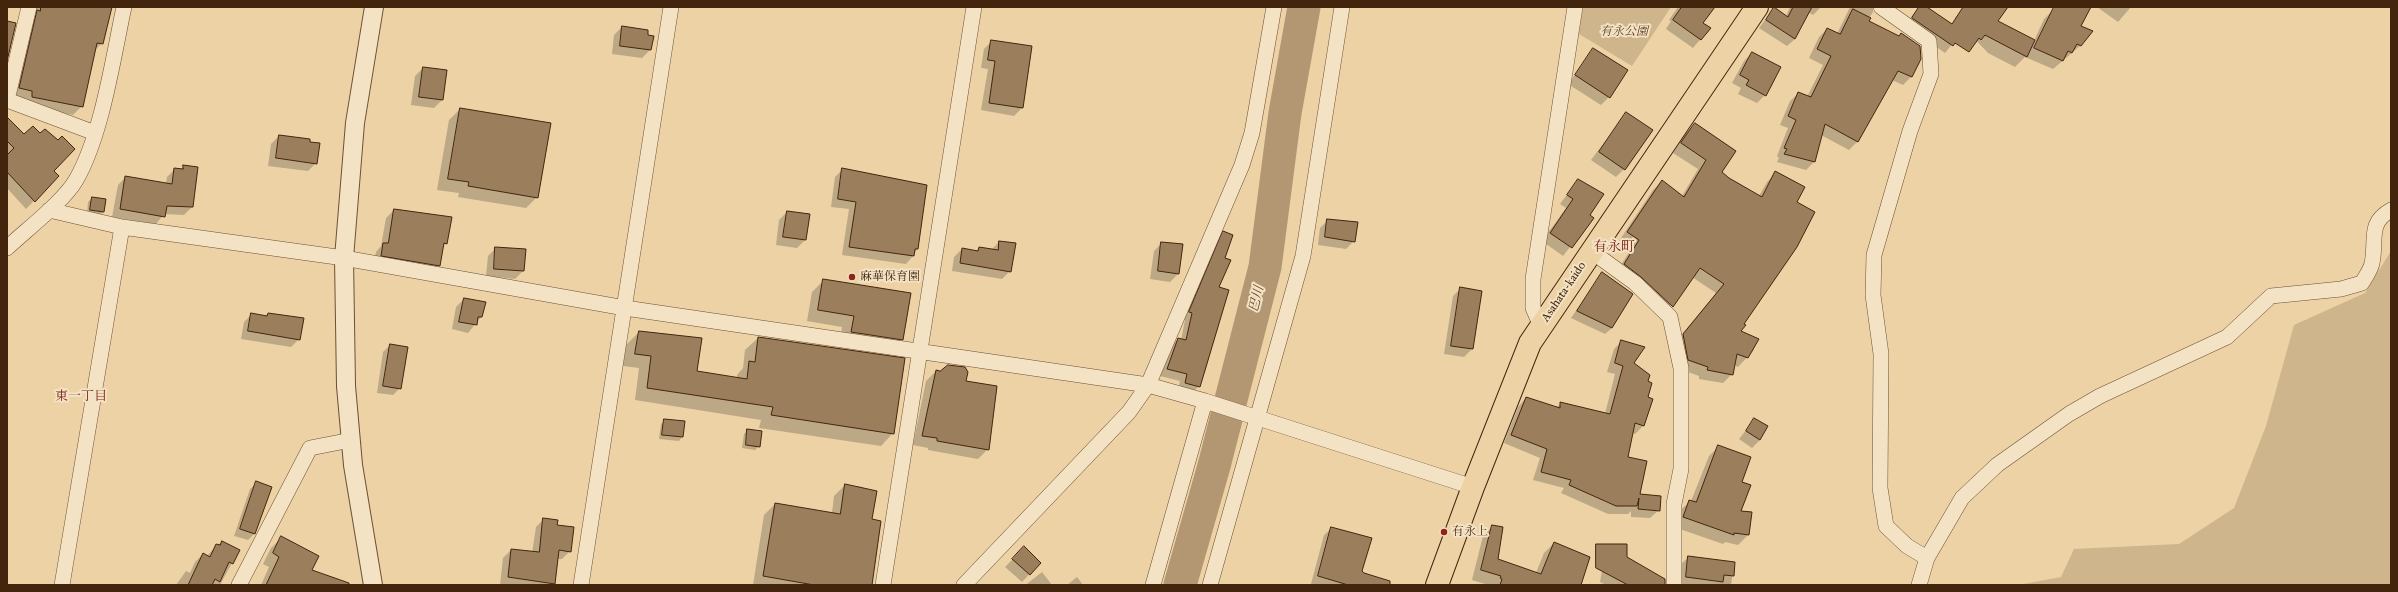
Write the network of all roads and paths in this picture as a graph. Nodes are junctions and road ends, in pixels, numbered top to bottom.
1 (29, 7) edge
2 (124, 7) edge
3 (374, 7) edge
4 (672, 7) edge
5 (974, 7) edge
6 (1274, 7) edge
7 (1342, 7) edge
8 (1575, 7) edge
9 (1757, 7) edge
10 (1881, 7) edge
11 (12, 108) edge
12 (95, 133) junction
13 (49, 210) junction
14 (2391, 210) edge
15 (122, 227) junction
16 (7, 248) edge
17 (1591, 251) junction
18 (344, 258) junction
19 (625, 308) junction
20 (1541, 326) junction
21 (919, 351) junction
22 (1148, 385) junction
23 (1204, 401) junction
24 (1258, 419) junction
25 (351, 440) junction
26 (1473, 486) junction
27 (1927, 558) junction
28 (62, 585) edge
29 (239, 585) edge
30 (373, 585) edge
31 (581, 585) edge
32 (883, 585) edge
33 (964, 585) edge
34 (1153, 585) edge
35 (1210, 585) edge
36 (1438, 585) edge
37 (1674, 585) edge
38 (1919, 585) edge

1 - 11 street
2 - 12 street
3 - 18 street
4 - 19 street
5 - 21 street
6 - 22 street
7 - 24 street
8 - 20 street
9 - 17 main road, Asahata-kaido
10 - 27 street
11 - 12 street
12 - 13 street
13 - 15 street
13 - 16 street
14 - 27 street
15 - 18 street
15 - 28 street
17 - 20 main road, Asahata-kaido
17 - 37 street
18 - 19 street
18 - 25 street
19 - 21 street
19 - 31 street
20 - 26 main road, Asahata-kaido
21 - 22 street
21 - 32 street
22 - 23 street
22 - 33 street
23 - 24 street
23 - 34 street
24 - 26 street
24 - 35 street
25 - 29 street
25 - 30 street
26 - 36 main road, Asahata-kaido
27 - 38 street

